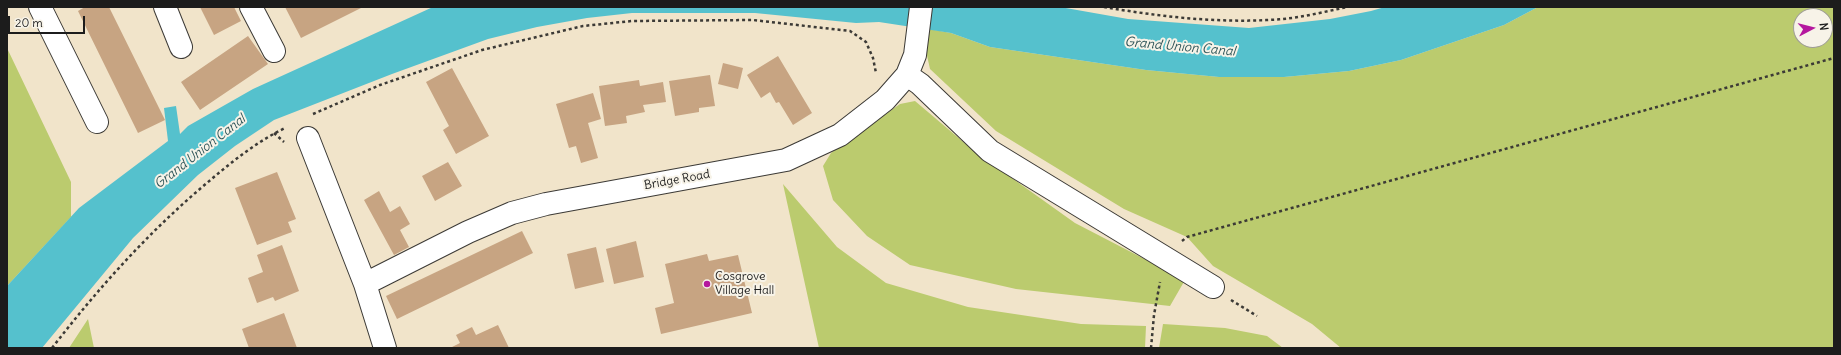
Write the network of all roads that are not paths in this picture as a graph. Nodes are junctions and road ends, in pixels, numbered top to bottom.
1 (40, 7) edge
2 (165, 7) edge
3 (251, 7) edge
4 (921, 7) edge
5 (181, 47) dead end
6 (274, 52) dead end
7 (907, 75) junction
8 (97, 122) dead end
9 (308, 138) dead end
10 (365, 284) junction
11 (1213, 288) road end
12 (386, 348) edge

1 - 8 street
2 - 5 street
3 - 6 street
4 - 7 street, Bridge Road
7 - 10 street, Bridge Road
7 - 11 street
9 - 10 street
10 - 12 street

